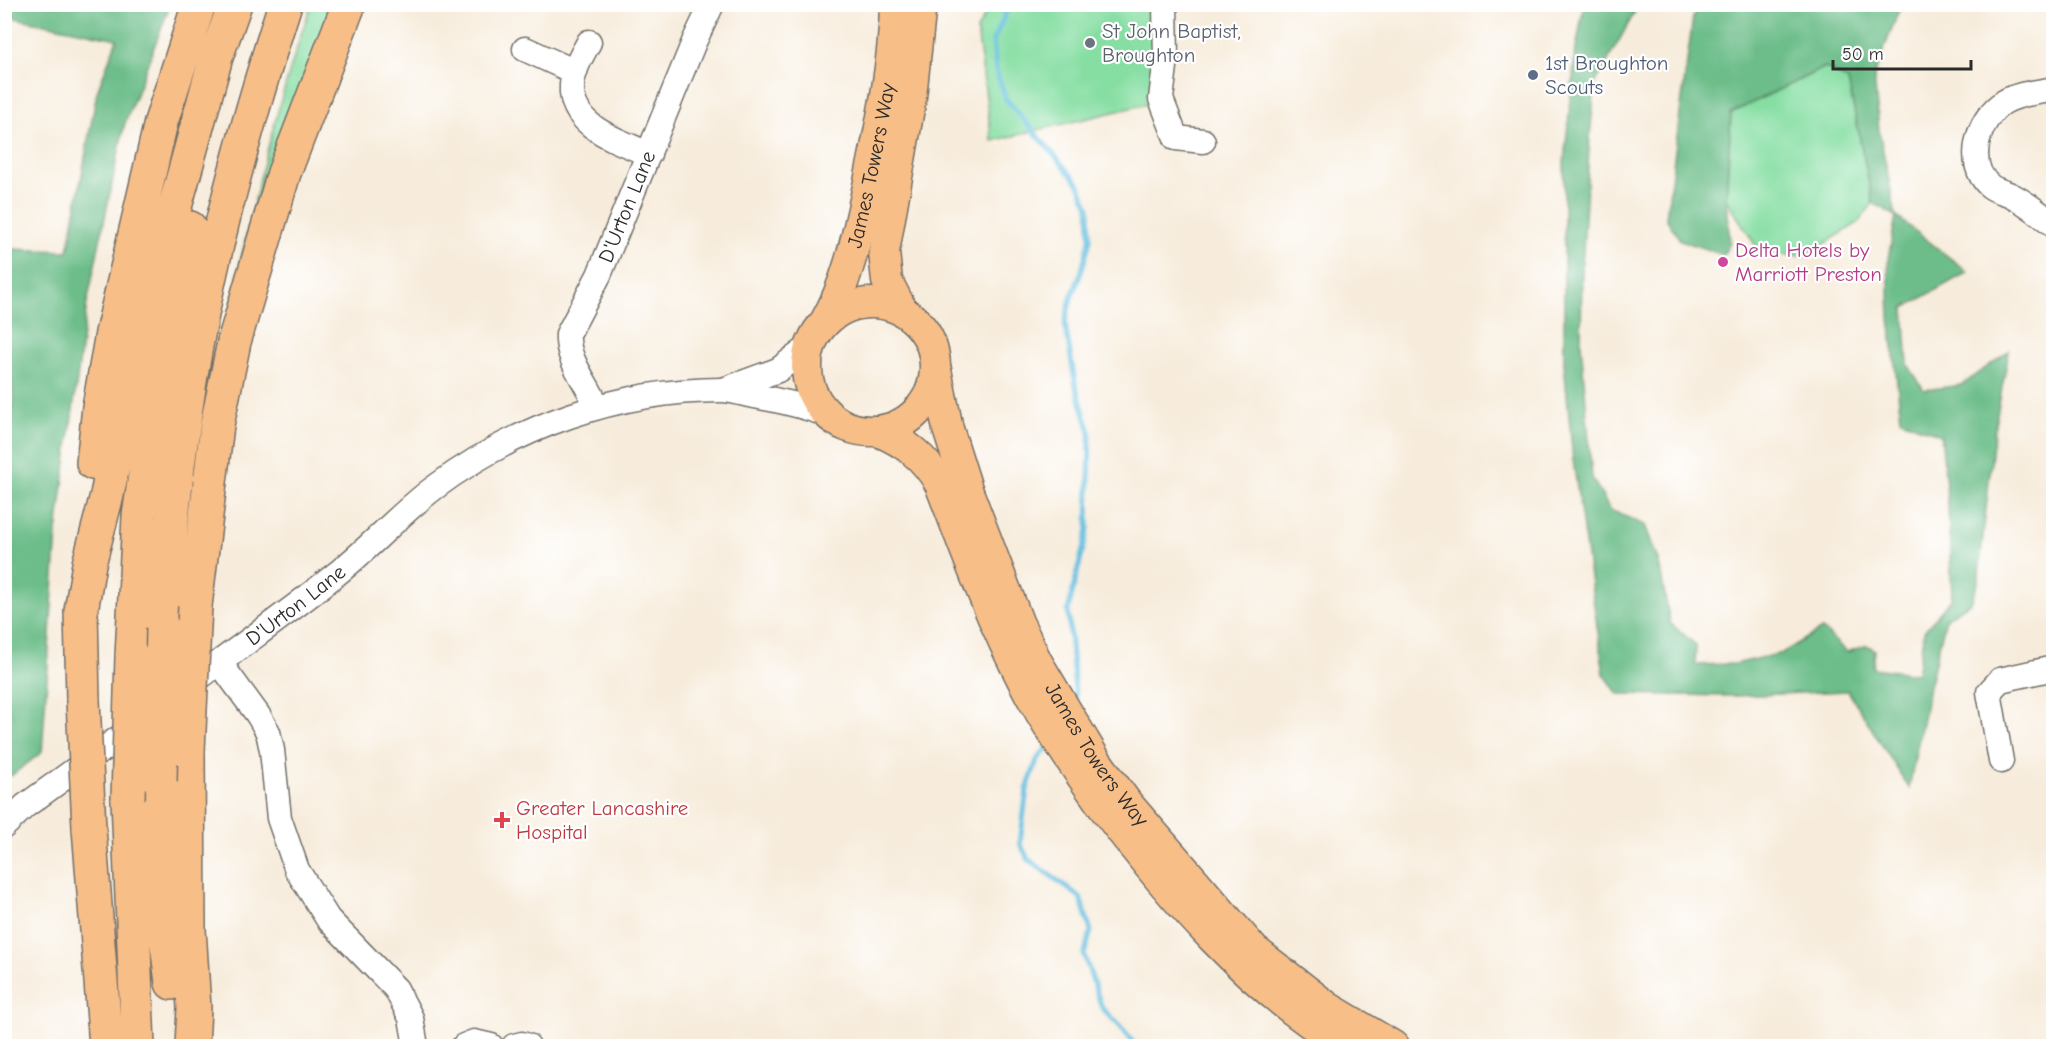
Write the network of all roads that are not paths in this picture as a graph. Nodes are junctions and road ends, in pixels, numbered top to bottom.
1 (199, 4) edge
2 (235, 4) edge
3 (252, 4) edge
4 (285, 4) edge
5 (349, 4) edge
6 (712, 4) edge
7 (895, 4) edge
8 (921, 4) edge
9 (1165, 4) edge
10 (589, 42) dead end
11 (525, 49) dead end
12 (575, 72) junction
13 (2054, 89) edge
14 (1203, 141) dead end
15 (649, 154) junction
16 (2054, 225) edge
17 (902, 310) junction
18 (818, 334) junction
19 (936, 370) junction
20 (724, 390) junction
21 (597, 406) junction
22 (828, 415) junction
23 (878, 431) junction
24 (89, 564) junction
25 (220, 663) junction
26 (2054, 668) edge
27 (2001, 761) dead end
28 (4, 826) edge
29 (106, 1047) edge
30 (138, 1047) edge
31 (181, 1047) edge
32 (192, 1047) edge
33 (416, 1047) edge
34 (464, 1047) edge
35 (491, 1047) edge
36 (514, 1047) edge
37 (528, 1047) edge
38 (1345, 1047) edge
39 (1393, 1047) edge

1 - 24 highway
2 - 24 highway
3 - 30 highway, bridge
4 - 31 highway, bridge
5 - 32 highway, bridge
6 - 15 street, D'Urton Lane
7 - 18 main road, James Towers Way
8 - 17 main road, James Towers Way
9 - 14 street
10 - 12 street
11 - 12 street
12 - 15 street
13 - 16 street
15 - 21 street, D'Urton Lane
17 - 18 main road
17 - 19 main road
18 - 20 street, D'Urton Lane
18 - 22 main road
19 - 23 main road
19 - 39 main road, James Towers Way
20 - 21 street, D'Urton Lane
20 - 22 street, D'Urton Lane
21 - 25 street, D'Urton Lane
22 - 23 main road
23 - 38 main road, James Towers Way
24 - 29 highway, bridge
25 - 28 street, D'Urton Lane
25 - 33 street
26 - 27 street
34 - 35 street
36 - 37 street

